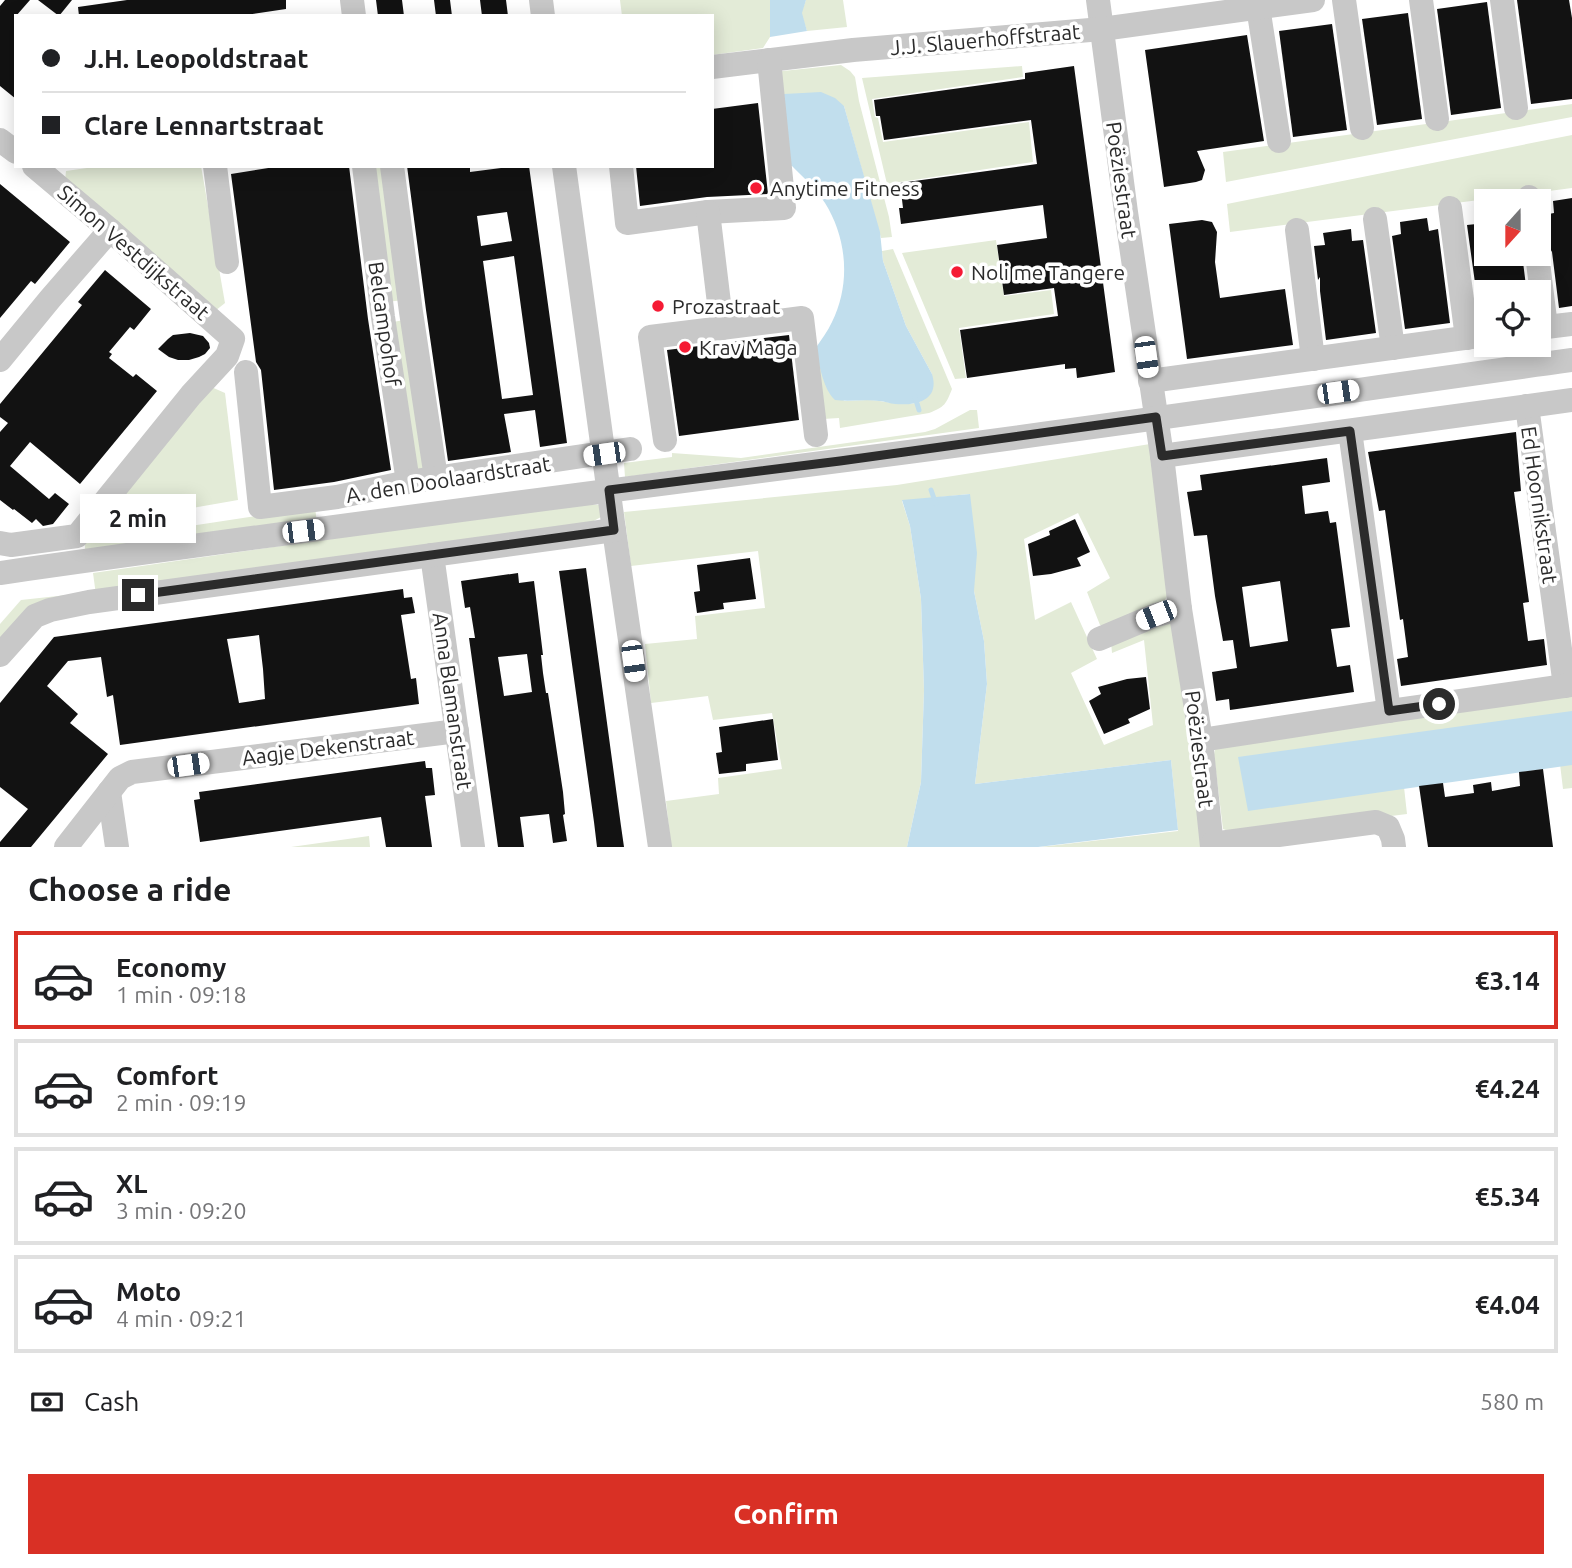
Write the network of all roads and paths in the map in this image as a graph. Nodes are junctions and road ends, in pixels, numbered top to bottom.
1 (1098, 0) edge
2 (1313, 0) edge
3 (1344, 0) edge
4 (1421, 0) edge
5 (1502, 0) edge
6 (1287, 2) edge
7 (1258, 7) junction
8 (1102, 29) junction
9 (769, 60) junction
10 (714, 67) edge
11 (1516, 108) dead end
12 (1437, 119) dead end
13 (1362, 128) dead end
14 (1279, 141) dead end
15 (36, 168) edge
16 (215, 168) edge
17 (364, 168) edge
18 (391, 168) edge
19 (564, 168) edge
20 (621, 168) edge
21 (1450, 208) dead end
22 (708, 212) junction
23 (1375, 219) dead end
24 (110, 230) junction
25 (1297, 230) dead end
26 (227, 262) dead end
27 (1572, 324) edge
28 (1474, 327) edge
29 (1551, 327) edge
30 (722, 328) junction
31 (1474, 337) edge
32 (1393, 348) junction
33 (1313, 359) junction
34 (0, 360) edge
35 (1572, 360) edge
36 (246, 372) dead end
37 (1150, 381) junction
38 (1572, 400) edge
39 (1527, 406) junction
40 (1156, 417) junction
41 (1350, 431) junction
42 (816, 435) dead end
43 (665, 440) dead end
44 (630, 449) dead end
45 (604, 454) junction
46 (1162, 456) junction
47 (436, 478) junction
48 (408, 482) junction
49 (609, 490) junction
50 (614, 530) junction
51 (0, 543) edge
52 (432, 555) junction
53 (0, 573) edge
54 (1180, 609) junction
55 (1099, 639) dead end
56 (0, 655) edge
57 (1569, 686) edge
58 (1389, 711) junction
59 (457, 731) junction
60 (1201, 740) junction
61 (109, 792) junction
62 (1212, 845) edge
63 (66, 847) edge
64 (117, 847) edge
65 (473, 847) edge
66 (660, 847) edge
67 (1394, 847) edge

1 - 8 street, Poëziestraat
2 - 6 street, J.J. Slauerhoffstraat
3 - 13 street
4 - 12 street
5 - 11 street
6 - 7 street, J.J. Slauerhoffstraat
7 - 8 street, J.J. Slauerhoffstraat
7 - 14 street
8 - 9 street, J.J. Slauerhoffstraat
8 - 37 street, Poëziestraat
9 - 10 street, J.J. Slauerhoffstraat
9 - 22 street
15 - 24 street, Simon Vestdijkstraat
16 - 26 street
17 - 48 street, Belcampohof
18 - 47 street, Belcampohof
19 - 45 street
20 - 22 street
21 - 28 street
22 - 30 street
23 - 32 street
24 - 34 street
24 - 51 street, Simon Vestdijkstraat
25 - 33 street
27 - 29 street
30 - 42 street
30 - 43 street
31 - 32 street
32 - 33 street
33 - 37 street
35 - 40 street
36 - 48 street, A. den Doolaardstraat
37 - 40 street, Poëziestraat
38 - 39 street
39 - 41 street
39 - 57 street, Ed Hoornikstraat
40 - 46 street, Poëziestraat
40 - 49 street
41 - 46 street
41 - 58 street
44 - 45 street, A. den Doolaardstraat
45 - 47 street, A. den Doolaardstraat
45 - 49 street
46 - 54 street, Poëziestraat
47 - 48 street, A. den Doolaardstraat
49 - 50 street
49 - 53 street
50 - 52 street
50 - 66 street
52 - 56 street
52 - 59 street, Anna Blamanstraat
54 - 55 street
54 - 60 street, Poëziestraat
57 - 58 street
58 - 60 street
59 - 61 street, Aagje Dekenstraat
59 - 65 street, Anna Blamanstraat
60 - 62 street, Poëziestraat
61 - 63 street, Aagje Dekenstraat
61 - 64 street
62 - 67 street

